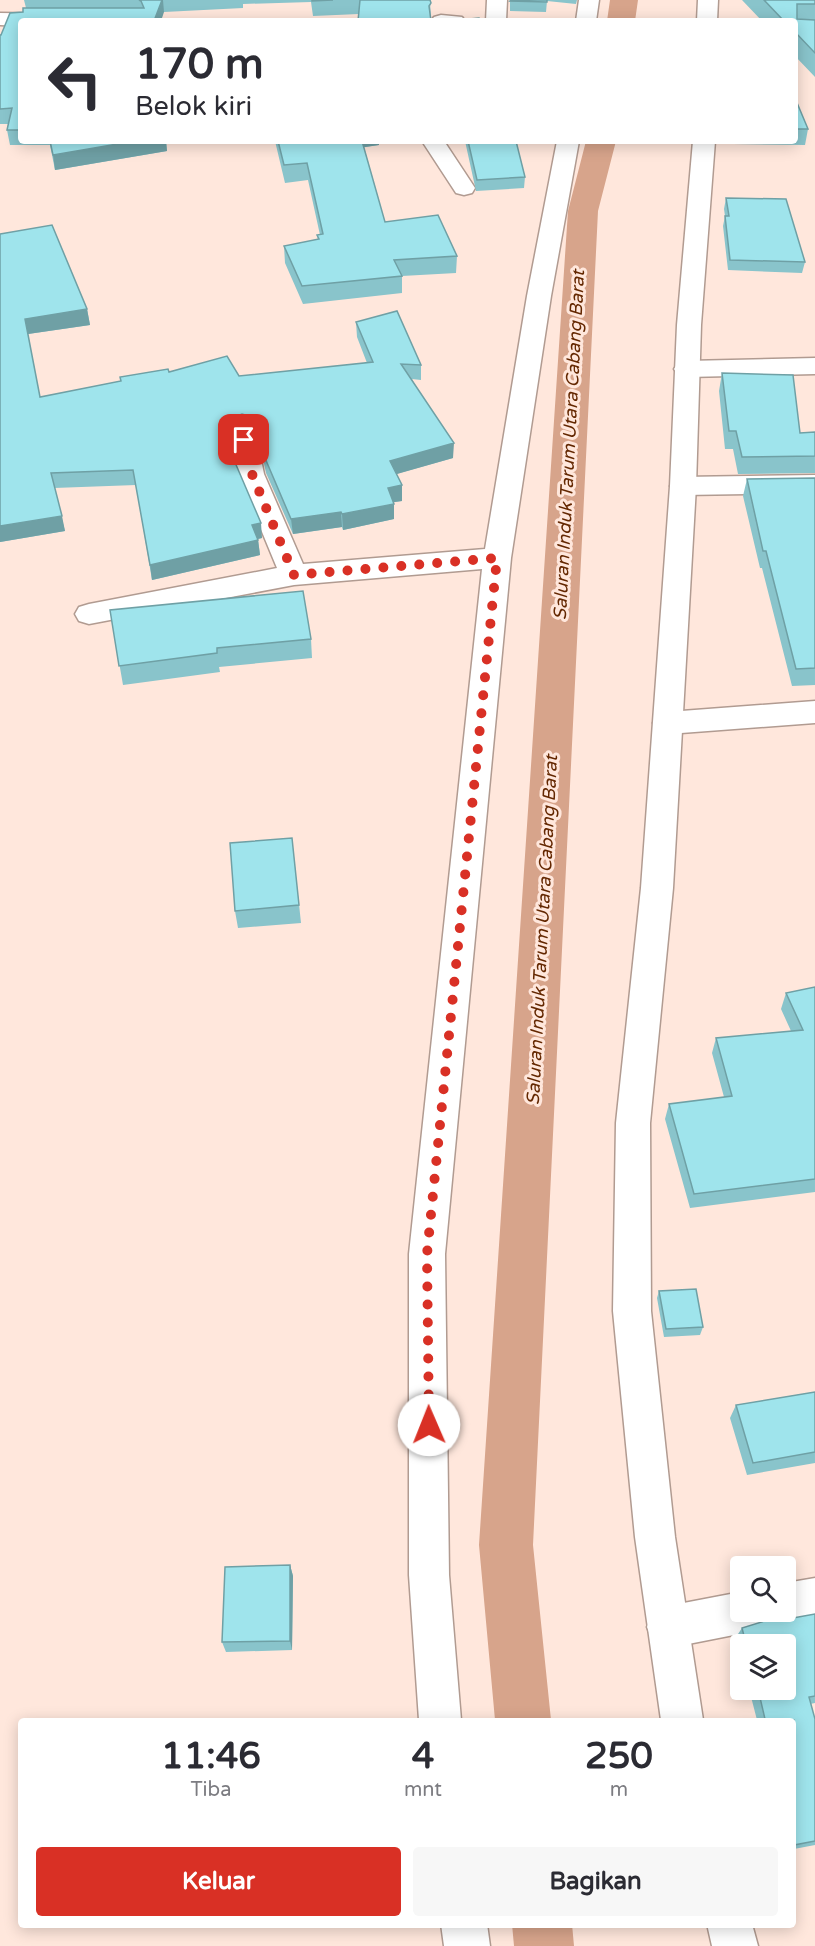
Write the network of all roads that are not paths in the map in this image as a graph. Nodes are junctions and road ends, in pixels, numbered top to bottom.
1 (497, 0) edge
2 (589, 0) edge
3 (708, 0) edge
4 (496, 18) edge
5 (586, 18) edge
6 (707, 18) edge
7 (0, 19) edge
8 (18, 19) edge
9 (435, 144) edge
10 (567, 144) edge
11 (704, 144) edge
12 (464, 188) dead end
13 (815, 366) edge
14 (687, 369) junction
15 (244, 440) dead end
16 (815, 484) edge
17 (683, 486) junction
18 (497, 558) junction
19 (294, 575) junction
20 (89, 614) dead end
21 (815, 712) edge
22 (669, 723) junction
23 (815, 1598) edge
24 (796, 1602) edge
25 (730, 1615) edge
26 (668, 1627) junction
27 (440, 1718) edge
28 (682, 1718) edge
29 (464, 1928) edge
30 (730, 1928) edge
31 (466, 1946) edge
32 (735, 1946) edge

1 - 4 street
2 - 5 street
3 - 6 street
7 - 8 street
9 - 12 street
10 - 18 street
11 - 14 street
13 - 14 street
14 - 17 street
15 - 19 street
16 - 17 street
17 - 22 street
18 - 19 street
18 - 27 street
19 - 20 street
21 - 22 street
22 - 26 street
23 - 24 street
25 - 26 street
26 - 28 street
29 - 31 street
30 - 32 street

